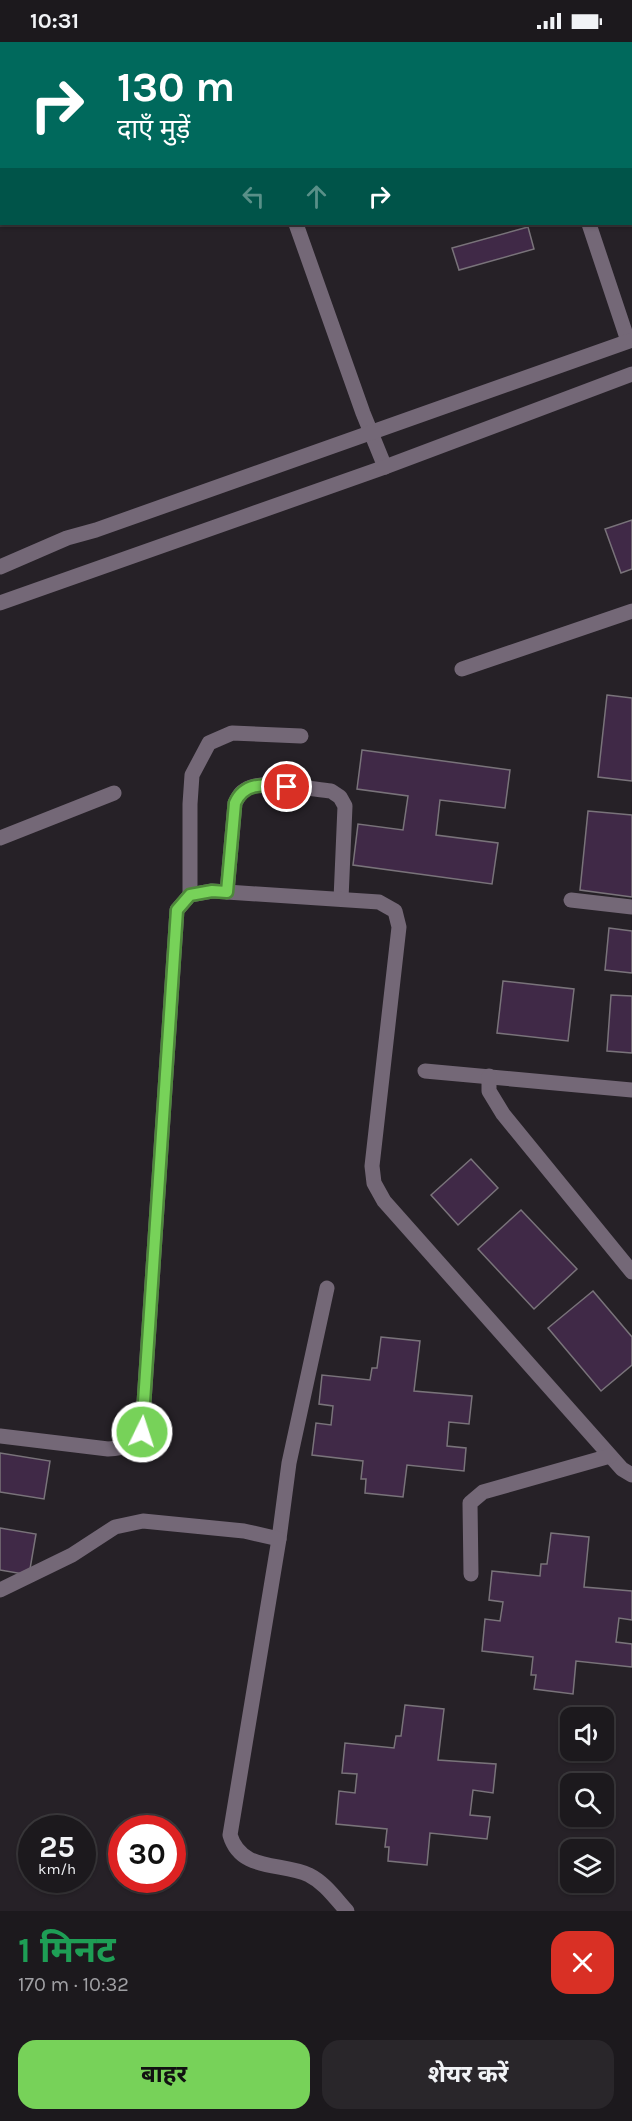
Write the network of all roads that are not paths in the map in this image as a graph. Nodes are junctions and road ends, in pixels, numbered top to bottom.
1 (296, 225) edge
2 (589, 225) edge
3 (630, 340) edge
4 (632, 374) edge
5 (371, 432) junction
6 (385, 467) junction
7 (0, 567) edge
8 (0, 603) edge
9 (632, 611) edge
10 (462, 669) dead end
11 (301, 735) dead end
12 (114, 793) dead end
13 (0, 838) edge
14 (227, 892) junction
15 (190, 895) junction
16 (341, 899) junction
17 (571, 900) dead end
18 (632, 907) edge
19 (425, 1071) dead end
20 (489, 1076) junction
21 (632, 1090) edge
22 (632, 1272) edge
23 (327, 1288) dead end
24 (0, 1436) edge
25 (610, 1456) junction
26 (632, 1475) edge
27 (279, 1539) junction
28 (471, 1574) dead end
29 (0, 1590) edge
30 (347, 1911) edge

1 - 5 street
2 - 3 street
3 - 5 street
4 - 6 street
5 - 6 street
5 - 7 street
6 - 8 street
9 - 10 street
11 - 15 street
12 - 13 street
14 - 15 street
14 - 16 street
14 - 16 street
15 - 24 street
16 - 25 street
17 - 18 street
19 - 20 street
20 - 21 street
20 - 22 street
23 - 27 street
25 - 26 street
25 - 28 street
27 - 29 street
27 - 30 street

